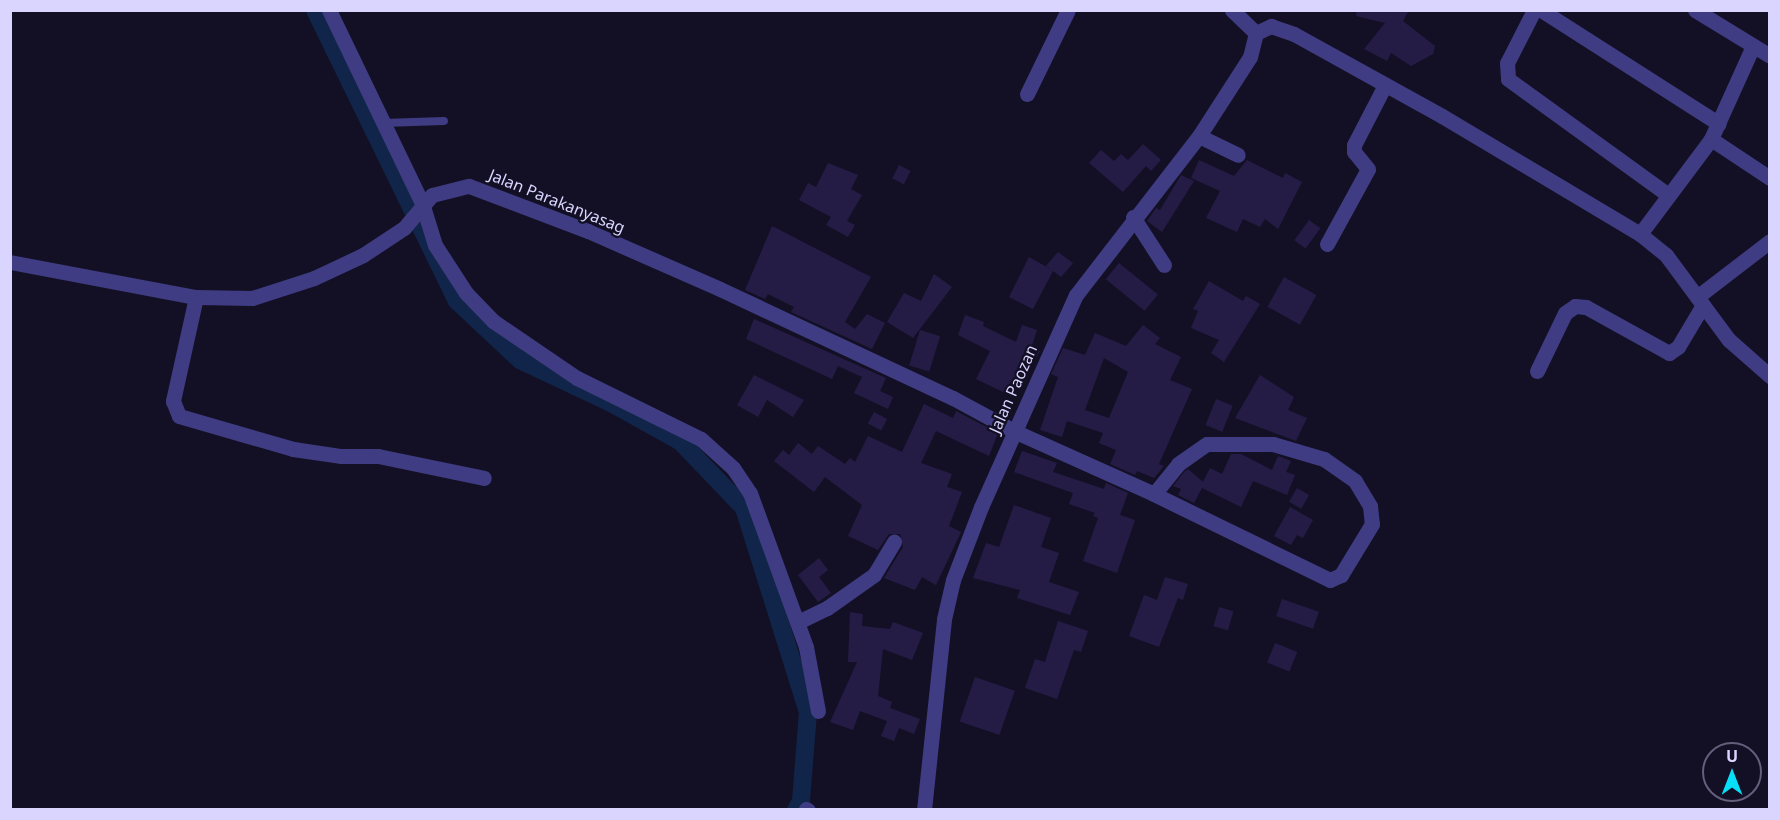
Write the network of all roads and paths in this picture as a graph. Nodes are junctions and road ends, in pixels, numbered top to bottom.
1 (328, 10) edge
2 (1068, 10) edge
3 (1232, 10) edge
4 (1533, 10) edge
5 (1542, 10) edge
6 (1695, 10) edge
7 (1256, 33) junction
8 (1752, 48) junction
9 (1770, 56) edge
10 (1385, 85) junction
11 (1027, 94) dead end
12 (444, 121) dead end
13 (381, 123) junction
14 (1719, 124) junction
15 (1199, 136) junction
16 (1711, 139) junction
17 (1238, 155) dead end
18 (1770, 178) edge
19 (1668, 195) junction
20 (419, 206) junction
21 (1133, 217) junction
22 (1640, 234) junction
23 (1770, 241) edge
24 (1326, 244) dead end
25 (10, 262) edge
26 (1164, 266) dead end
27 (196, 297) junction
28 (1700, 301) junction
29 (1537, 371) dead end
30 (1770, 376) edge
31 (1014, 431) junction
32 (484, 478) dead end
33 (1155, 494) junction
34 (894, 542) dead end
35 (798, 622) junction
36 (818, 711) dead end
37 (924, 810) edge

1 - 13 street
2 - 11 street
3 - 7 street
4 - 19 street
5 - 14 street
6 - 8 street
7 - 10 street
7 - 15 street, Jalan Paozan
8 - 9 street
8 - 14 street
10 - 22 street
10 - 24 street
12 - 13 lane
13 - 20 street
14 - 16 street
15 - 17 street
15 - 21 street, Jalan Paozan
16 - 18 street
16 - 19 street
19 - 22 street
20 - 27 street, Jalan Parakanyasag
20 - 31 street, Jalan Parakanyasag
20 - 35 street
21 - 26 street
21 - 31 street, Jalan Paozan
22 - 28 street
23 - 28 street
25 - 27 street, Jalan Parakanyasag
27 - 32 street
28 - 29 street
28 - 30 street
31 - 33 street, Jalan Parakanyasag
31 - 37 street, Jalan Paozan
33 - 33 street, Jalan Parakanyasag
34 - 35 street
35 - 36 street

